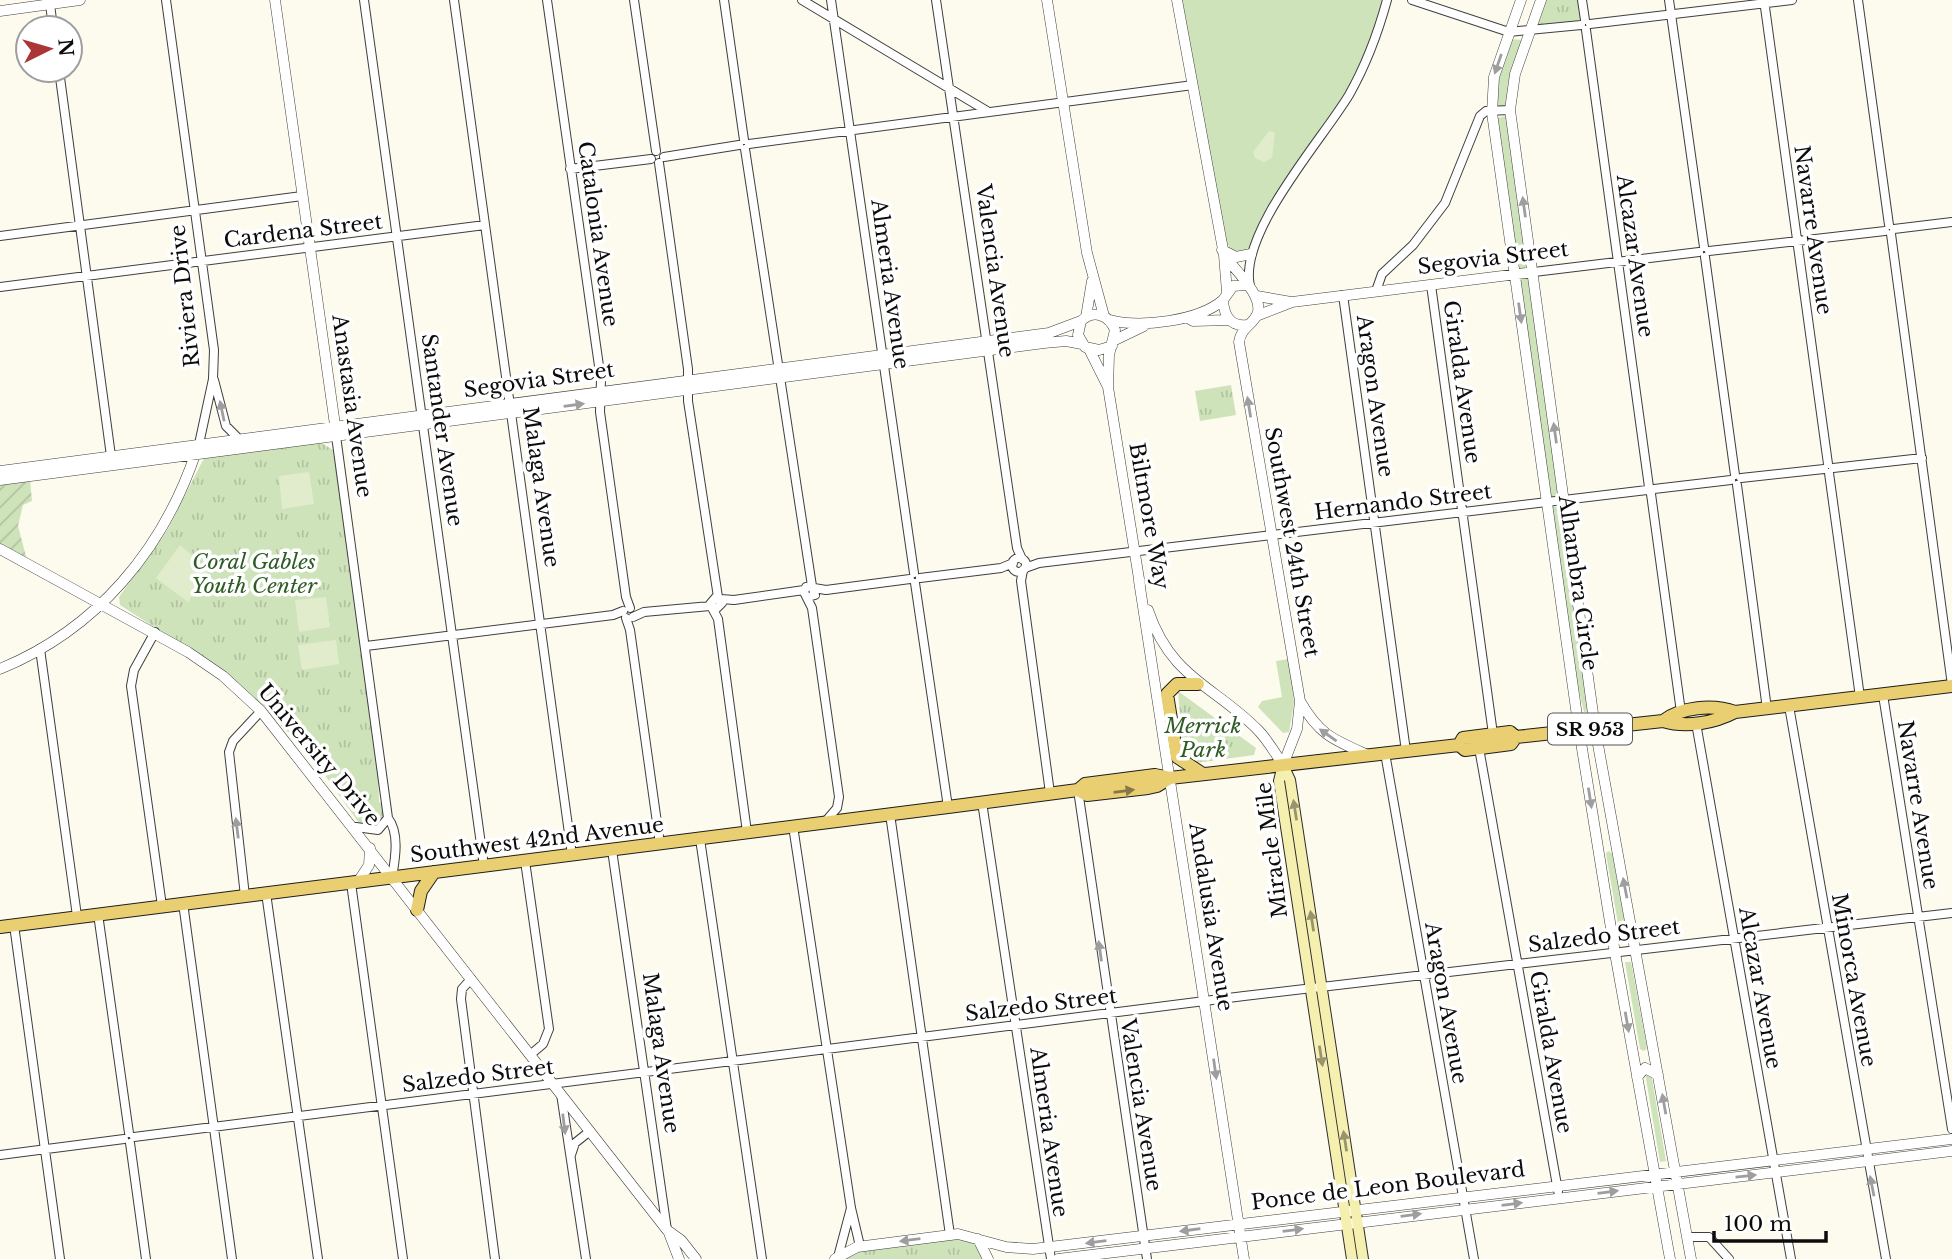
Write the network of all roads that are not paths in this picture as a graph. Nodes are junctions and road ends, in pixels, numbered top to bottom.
1 (80, 0) edge
2 (166, 0) edge
3 (275, 0) edge
4 (364, 0) edge
5 (454, 0) edge
6 (547, 0) edge
7 (634, 0) edge
8 (724, 0) edge
9 (802, 0) edge
10 (831, 0) edge
11 (936, 0) edge
12 (1047, 0) edge
13 (1177, 0) edge
14 (1387, 0) edge
15 (1412, 0) edge
16 (1521, 0) edge
17 (1541, 0) edge
18 (1582, 0) edge
19 (1670, 0) edge
20 (1792, 0) edge
21 (1858, 0) edge
22 (1764, 2) edge
23 (50, 4) junction
24 (0, 11) edge
25 (51, 14) edge
26 (1671, 15) junction
27 (834, 19) junction
28 (1586, 25) junction
29 (1509, 32) junction
30 (1530, 32) junction
31 (61, 84) edge
32 (1193, 85) junction
33 (950, 86) junction
34 (1063, 103) junction
35 (1510, 110) junction
36 (987, 111) junction
37 (1492, 113) junction
38 (954, 116) junction
39 (851, 130) junction
40 (744, 144) junction
41 (657, 157) junction
42 (570, 169) junction
43 (302, 196) junction
44 (195, 210) junction
45 (1952, 222) edge
46 (485, 225) junction
47 (79, 226) junction
48 (1890, 230) junction
49 (0, 236) edge
50 (397, 237) junction
51 (1797, 241) junction
52 (309, 247) junction
53 (1223, 252) junction
54 (1704, 252) junction
55 (1251, 254) junction
56 (202, 261) junction
57 (1618, 262) junction
58 (1247, 267) junction
59 (1534, 272) junction
60 (1515, 275) junction
61 (86, 277) junction
62 (1093, 281) junction
63 (1431, 285) junction
64 (0, 287) edge
65 (1239, 289) junction
66 (1380, 290) junction
67 (1343, 295) junction
68 (1292, 302) junction
69 (1256, 316) junction
70 (1107, 318) junction
71 (1188, 318) junction
72 (1084, 319) junction
73 (1229, 320) junction
74 (1147, 323) junction
75 (1247, 325) junction
76 (1113, 343) junction
77 (988, 346) junction
78 (1086, 347) junction
79 (883, 360) junction
80 (778, 373) junction
81 (213, 379) junction
82 (688, 385) junction
83 (1108, 387) junction
84 (600, 396) junction
85 (510, 408) junction
86 (424, 420) junction
87 (335, 431) junction
88 (239, 439) junction
89 (197, 450) junction
90 (111, 456) junction
91 (1922, 458) junction
92 (0, 464) edge
93 (1828, 469) junction
94 (1, 476) edge
95 (1736, 480) junction
96 (1650, 490) junction
97 (1564, 500) junction
98 (1547, 502) junction
99 (1462, 512) junction
100 (1375, 523) junction
101 (1273, 535) junction
102 (0, 550) edge
103 (1134, 551) junction
104 (1019, 565) junction
105 (915, 578) junction
106 (1139, 581) junction
107 (810, 592) junction
108 (102, 604) junction
109 (714, 604) junction
110 (628, 613) junction
111 (540, 624) junction
112 (155, 632) junction
113 (452, 634) junction
114 (366, 646) junction
115 (40, 649) junction
116 (0, 669) edge
117 (1198, 684) junction
118 (1952, 686) edge
119 (1882, 695) junction
120 (1860, 697) junction
121 (1300, 701) junction
122 (1789, 706) junction
123 (1721, 707) junction
124 (1767, 709) junction
125 (261, 710) junction
126 (1681, 712) junction
127 (1735, 712) junction
128 (1663, 721) junction
129 (1696, 723) junction
130 (1595, 728) junction
131 (1579, 730) junction
132 (1493, 734) junction
133 (1513, 735) junction
134 (1459, 744) junction
135 (1479, 748) junction
136 (1406, 751) junction
137 (1385, 753) junction
138 (1368, 755) junction
139 (1283, 765) junction
140 (1203, 774) junction
141 (1170, 778) junction
142 (1078, 790) junction
143 (1050, 793) junction
144 (982, 802) junction
145 (948, 807) junction
146 (890, 814) junction
147 (388, 818) junction
148 (825, 822) junction
149 (793, 826) junction
150 (356, 827) junction
151 (1614, 827) junction
152 (1595, 830) junction
153 (747, 832) junction
154 (700, 839) junction
155 (660, 844) junction
156 (370, 847) junction
157 (612, 850) junction
158 (1618, 850) junction
159 (572, 855) junction
160 (1599, 856) junction
161 (525, 861) junction
162 (484, 866) junction
163 (435, 872) junction
164 (392, 878) junction
165 (354, 883) junction
166 (266, 893) junction
167 (245, 896) junction
168 (183, 903) junction
169 (162, 906) junction
170 (418, 910) junction
171 (1952, 913) edge
172 (98, 914) junction
173 (77, 916) junction
174 (1918, 917) junction
175 (14, 925) junction
176 (0, 927) edge
177 (1827, 928) junction
178 (1734, 938) junction
179 (1636, 950) junction
180 (1615, 953) junction
181 (1518, 964) junction
182 (1423, 975) junction
183 (471, 979) junction
184 (1316, 988) junction
185 (1205, 1002) junction
186 (1109, 1014) junction
187 (1016, 1026) junction
188 (922, 1038) junction
189 (1653, 1045) junction
190 (827, 1050) junction
191 (1632, 1050) junction
192 (530, 1055) junction
193 (733, 1062) junction
194 (645, 1073) junction
195 (1658, 1075) junction
196 (1637, 1077) junction
197 (554, 1084) junction
198 (561, 1094) junction
199 (472, 1095) junction
200 (382, 1106) junction
201 (298, 1117) junction
202 (213, 1127) junction
203 (1952, 1129) edge
204 (590, 1131) junction
205 (129, 1138) junction
206 (1952, 1139) edge
207 (45, 1149) junction
208 (1866, 1149) junction
209 (1952, 1151) edge
210 (0, 1154) edge
211 (571, 1155) junction
212 (1773, 1160) junction
213 (1868, 1161) junction
214 (1676, 1171) junction
215 (1775, 1173) junction
216 (1655, 1174) junction
217 (1557, 1184) junction
218 (1678, 1184) junction
219 (1657, 1186) junction
220 (1462, 1196) junction
221 (1559, 1198) junction
222 (850, 1208) junction
223 (1350, 1209) junction
224 (1465, 1209) junction
225 (1352, 1222) junction
226 (1238, 1223) junction
227 (667, 1230) junction
228 (950, 1235) junction
229 (1143, 1236) junction
230 (1240, 1236) junction
231 (1688, 1237) junction
232 (978, 1239) junction
233 (860, 1246) junction
234 (1049, 1248) junction
235 (1146, 1254) edge
236 (836, 1258) edge
237 (60, 1259) edge
238 (146, 1259) edge
239 (232, 1259) edge
240 (318, 1259) edge
241 (403, 1259) edge
242 (495, 1259) edge
243 (586, 1259) edge
244 (678, 1259) edge
245 (696, 1259) edge
246 (762, 1259) edge
247 (988, 1259) edge
248 (1051, 1259) edge
249 (1058, 1259) edge
250 (1244, 1259) edge
251 (1352, 1259) edge
252 (1363, 1259) edge
253 (1474, 1259) edge
254 (1670, 1259) edge
255 (1691, 1259) edge
256 (1729, 1259) edge
257 (1791, 1259) edge
258 (1886, 1259) edge

1 - 23 street
2 - 44 street, Riviera Drive
3 - 43 street, Anastasia Avenue
4 - 50 street, Santander Avenue
5 - 46 street, Malaga Avenue
6 - 42 street, Catalonia Avenue
7 - 41 street
8 - 40 street
9 - 27 street
10 - 27 street, Almeria Avenue
11 - 33 street, Valencia Avenue
12 - 34 street
13 - 32 street
14 - 55 street
15 - 29 street
16 - 29 street, Alhambra Circle
17 - 30 street, Alhambra Circle
18 - 28 street, Alcazar Avenue
19 - 26 street
20 - 22 street
21 - 48 street
22 - 26 street
22 - 51 street, Navarre Avenue
23 - 24 street
23 - 25 street
26 - 28 street
26 - 54 street
27 - 33 street
27 - 39 street, Almeria Avenue
28 - 30 street
28 - 57 street, Alcazar Avenue
29 - 30 street
29 -> 37 street, Alhambra Circle
30 - 35 street, Alhambra Circle
31 - 47 street
32 - 34 street
32 - 53 street
33 - 36 street
33 - 38 street, Valencia Avenue
34 - 36 street
34 - 62 street
35 - 37 street
59 -> 35 street, Alhambra Circle
36 - 38 street
37 - 60 street, Alhambra Circle
37 - 66 street
38 - 39 street
38 - 77 street, Valencia Avenue
39 - 40 street
39 - 79 street, Almeria Avenue
40 - 41 street
40 - 80 street
41 - 42 street
41 - 82 street
42 - 84 street, Catalonia Avenue
43 - 44 street
43 - 52 street, Anastasia Avenue
44 - 47 street
44 - 56 street, Riviera Drive
45 - 48 street, Segovia Street
46 - 50 street, Cardena Street
46 - 85 street, Malaga Avenue
47 - 49 street
47 - 61 street
48 - 51 street, Segovia Street
48 - 91 street
50 - 52 street, Cardena Street
50 - 86 street, Santander Avenue
51 - 54 street, Segovia Street
51 - 93 street, Navarre Avenue
52 - 56 street, Cardena Street
52 - 87 street, Anastasia Avenue
53 - 55 street
53 - 65 street
53 - 65 street
54 - 57 street, Segovia Street
54 - 95 street
55 - 58 street
56 - 61 street, Cardena Street
56 - 81 street, Riviera Drive
57 - 59 street, Segovia Street
57 - 96 street, Alcazar Avenue
58 - 65 street
58 - 65 street
59 - 60 street, Segovia Street
97 -> 59 street, Alhambra Circle
60 - 63 street, Segovia Street
60 -> 98 street, Alhambra Circle
61 - 64 street, Cardena Street
61 - 90 street
62 - 70 street
62 - 72 street
63 - 66 street, Segovia Street
63 - 99 street, Giralda Avenue
65 - 68 street, Segovia Street
65 - 69 street
65 - 71 street
65 - 73 street
66 - 67 street, Segovia Street
67 - 68 street, Segovia Street
67 - 100 street, Aragon Avenue
68 - 69 street, Segovia Street
69 - 75 street
70 - 72 street
70 - 74 street
70 - 76 street
71 - 73 street
71 - 74 street
72 - 77 street, Segovia Street
72 - 78 street
73 - 75 street
74 - 76 street
101 -> 75 street, Southwest 24th Street
76 - 78 street
76 - 83 street, Biltmore Way
77 - 78 street, Segovia Street
77 - 79 street, Segovia Street
77 - 104 street, Valencia Avenue
78 - 83 street, Biltmore Way
79 - 80 street, Segovia Street
79 - 105 street, Almeria Avenue
80 - 82 street, Segovia Street
80 - 107 street
88 -> 81 street
81 - 89 street, Riviera Drive
82 - 84 street, Segovia Street
82 - 109 street
83 - 103 street, Biltmore Way
84 - 85 street, Segovia Street
84 - 110 street, Catalonia Avenue
85 - 86 street, Segovia Street
85 - 111 street, Malaga Avenue
86 - 87 street, Segovia Street
86 - 113 street, Santander Avenue
87 - 88 street, Segovia Street
87 - 89 street, Segovia Street
87 - 114 street, Anastasia Avenue
88 - 89 street, Segovia Street
89 - 90 street, Segovia Street
89 - 94 street, Segovia Street
89 - 108 street, Riviera Drive
90 - 94 street, Segovia Street
91 - 93 street, Hernando Street
91 - 118 street
92 - 94 street
93 - 95 street, Hernando Street
93 - 120 street, Navarre Avenue
95 - 96 street, Hernando Street
95 - 124 street
96 - 97 street, Hernando Street
96 - 126 street, Alcazar Avenue
97 - 98 street, Hernando Street
97 - 130 street, Alhambra Circle
98 - 99 street, Hernando Street
98 - 131 street, Alhambra Circle
99 - 100 street, Hernando Street
99 - 132 street, Giralda Avenue
100 - 101 street, Hernando Street
100 - 136 street, Aragon Avenue
101 - 103 street, Hernando Street
101 - 121 street, Southwest 24th Street
102 - 108 street, University Drive
103 - 104 street, Hernando Street
103 - 106 street, Biltmore Way
104 - 105 street
104 - 143 street, Valencia Avenue
105 - 107 street
105 - 145 street, Almeria Avenue
106 - 117 street, Biltmore Way
106 - 141 street, Andalusia Avenue
107 - 109 street
107 - 148 street
108 - 112 street, University Drive
108 - 115 street, Riviera Drive
109 - 110 street
109 - 153 street
110 - 111 street
110 - 155 street, Catalonia Avenue
111 - 113 street
111 - 159 street, Malaga Avenue
112 - 125 street, University Drive
112 - 169 street
113 - 114 street
113 - 162 street, Santander Avenue
114 - 147 street, Anastasia Avenue
115 - 116 street, Riviera Drive
115 - 173 street
117 - 139 street, Biltmore Way
117 - 140 main road
118 - 119 main road, Southwest 42nd Avenue / SR 953
119 - 120 main road, Southwest 42nd Avenue / SR 953
119 - 174 street, Navarre Avenue
120 - 122 main road, Southwest 42nd Avenue / SR 953
138 -> 121 street
121 - 139 street, Southwest 24th Street
122 - 124 main road, Southwest 42nd Avenue / SR 953
122 - 177 street, Minorca Avenue
123 - 126 main road, Southwest 42nd Avenue / SR 953
123 - 127 main road, Southwest 42nd Avenue / SR 953
123 - 129 main road
124 - 127 main road, Southwest 42nd Avenue / SR 953
125 - 150 street, University Drive
167 -> 125 street
126 - 128 main road, Southwest 42nd Avenue / SR 953
127 - 129 main road, Southwest 42nd Avenue / SR 953
128 - 129 main road, Southwest 42nd Avenue / SR 953
128 - 130 main road, Southwest 42nd Avenue / SR 953
129 - 178 street, Alcazar Avenue
130 - 131 main road, Southwest 42nd Avenue / SR 953
130 - 151 street, Alhambra Circle
131 - 133 main road, Southwest 42nd Avenue / SR 953
131 -> 152 street, Alhambra Circle
132 - 133 main road, Southwest 42nd Avenue / SR 953
132 - 134 main road, Southwest 42nd Avenue / SR 953
133 - 135 main road, Southwest 42nd Avenue / SR 953
134 - 135 main road, Southwest 42nd Avenue / SR 953
134 - 136 main road, Southwest 42nd Avenue / SR 953
135 - 181 street, Giralda Avenue
136 - 137 main road, Southwest 42nd Avenue / SR 953
137 - 138 main road, Southwest 42nd Avenue / SR 953
137 - 182 street, Aragon Avenue
138 - 139 main road, Southwest 42nd Avenue / SR 953
139 - 140 main road, Southwest 42nd Avenue / SR 953
139 - 184 main road, Miracle Mile
140 - 141 main road, Southwest 42nd Avenue / SR 953
141 - 142 main road, Southwest 42nd Avenue / SR 953
141 - 185 street, Andalusia Avenue
142 - 143 main road, Southwest 42nd Avenue / SR 953
186 -> 142 street, Valencia Avenue
143 - 144 main road, Southwest 42nd Avenue / SR 953
144 - 145 main road, Southwest 42nd Avenue / SR 953
144 - 187 street, Almeria Avenue
145 - 146 main road, Southwest 42nd Avenue / SR 953
146 - 148 main road, Southwest 42nd Avenue / SR 953
146 - 188 street
147 - 150 street
147 - 164 street, Anastasia Avenue
148 - 149 main road, Southwest 42nd Avenue / SR 953
149 - 153 main road, Southwest 42nd Avenue / SR 953
149 - 190 street
150 - 156 street, University Drive
151 - 152 street
151 - 158 street, Alhambra Circle
152 - 160 street, Alhambra Circle
153 - 154 main road, Southwest 42nd Avenue / SR 953
154 - 155 main road, Southwest 42nd Avenue / SR 953
154 - 193 street
155 - 157 main road, Southwest 42nd Avenue / SR 953
156 - 164 street, University Drive
156 - 165 street
157 - 159 main road, Southwest 42nd Avenue / SR 953
157 - 194 street, Malaga Avenue
158 - 160 street
179 -> 158 street, Alhambra Circle
159 - 161 main road, Southwest 42nd Avenue / SR 953
160 - 180 street, Alhambra Circle
161 - 162 main road, Southwest 42nd Avenue / SR 953
161 - 192 street
162 - 163 main road, Southwest 42nd Avenue / SR 953
163 - 164 main road, Southwest 42nd Avenue / SR 953
163 - 170 main road
164 - 165 main road, Southwest 42nd Avenue / SR 953
164 - 170 street, University Drive
165 - 166 main road, Southwest 42nd Avenue / SR 953
165 - 200 street
166 - 167 main road, Southwest 42nd Avenue / SR 953
166 - 201 street
167 - 168 main road, Southwest 42nd Avenue / SR 953
168 - 169 main road, Southwest 42nd Avenue / SR 953
168 - 202 street
169 - 172 main road, Southwest 42nd Avenue / SR 953
170 - 183 street, University Drive
171 - 174 street, Salzedo Street
172 - 173 main road, Southwest 42nd Avenue / SR 953
172 - 205 street
173 - 175 main road, Southwest 42nd Avenue / SR 953
174 - 177 street, Salzedo Street
174 - 203 street, Navarre Avenue
175 - 176 main road, Southwest 42nd Avenue / SR 953
175 - 207 street
177 - 178 street, Salzedo Street
177 - 208 street, Minorca Avenue
178 - 179 street, Salzedo Street
178 - 212 street, Alcazar Avenue
179 - 180 street, Salzedo Street
179 - 189 street, Alhambra Circle
180 - 181 street, Salzedo Street
180 -> 191 street, Alhambra Circle
181 - 182 street, Salzedo Street
181 - 217 street, Giralda Avenue
182 - 184 street, Salzedo Street
182 - 220 street, Aragon Avenue
183 - 192 street, University Drive
183 - 199 street
184 - 185 street, Salzedo Street
184 - 223 main road, Miracle Mile
185 - 186 street, Salzedo Street
185 -> 226 street, Andalusia Avenue
186 - 187 street, Salzedo Street
186 - 229 street, Valencia Avenue
187 - 188 street, Salzedo Street
187 - 234 street, Almeria Avenue
188 - 190 street, Salzedo Street
188 - 228 street
189 - 191 street
189 - 195 street, Alhambra Circle
190 - 193 street, Salzedo Street
190 - 222 street
191 - 196 street, Alhambra Circle
192 - 197 street, University Drive
193 - 194 street, Salzedo Street
193 - 246 street
194 - 197 street, Salzedo Street
194 - 227 street, Malaga Avenue
195 - 196 street
214 -> 195 street, Alhambra Circle
196 - 216 street, Alhambra Circle
197 - 198 street, University Drive
197 - 199 street, Salzedo Street
198 - 204 street, University Drive
198 -> 211 street
199 - 200 street, Salzedo Street
199 - 242 street
200 - 201 street, Salzedo Street
200 - 241 street
201 - 202 street, Salzedo Street
201 - 240 street
202 - 205 street, Salzedo Street
202 - 239 street
204 - 211 street
204 - 227 street, University Drive
205 - 207 street, Salzedo Street
205 - 238 street
206 - 208 street, Ponce de Leon Boulevard
207 - 210 street, Salzedo Street
207 - 237 street
208 - 212 street, Ponce de Leon Boulevard
208 - 213 street, Minorca Avenue
209 - 213 street, Ponce de Leon Boulevard
211 - 243 street
212 - 214 street, Ponce de Leon Boulevard
212 - 215 street, Alcazar Avenue
213 - 215 street, Ponce de Leon Boulevard
258 -> 213 street, Minorca Avenue
214 - 216 street, Ponce de Leon Boulevard
214 - 218 street, Alhambra Circle
218 -> 215 street, Ponce de Leon Boulevard
215 - 257 street, Alcazar Avenue
216 - 217 street, Ponce de Leon Boulevard
216 - 219 street, Alhambra Circle
217 - 220 street, Ponce de Leon Boulevard
217 - 221 street, Giralda Avenue
218 - 219 street, Ponce de Leon Boulevard
218 - 231 street, Alhambra Circle
221 -> 219 street, Ponce de Leon Boulevard
219 - 254 street, Alhambra Circle
220 - 223 street, Ponce de Leon Boulevard
220 - 224 street, Aragon Avenue
224 -> 221 street, Ponce de Leon Boulevard
222 - 233 street
222 - 236 street
223 - 225 main road, Miracle Mile
223 - 226 street, Ponce de Leon Boulevard
225 -> 224 street, Ponce de Leon Boulevard
224 - 253 street, Aragon Avenue
230 -> 225 street, Ponce de Leon Boulevard
225 - 251 main road, Miracle Mile
225 - 252 main road, Miracle Mile
226 -> 229 street, Ponce de Leon Boulevard
226 - 230 street, Andalusia Avenue
227 - 244 street, Malaga Avenue
227 - 245 street, University Drive
228 - 232 street, Ponce de Leon Boulevard
228 -> 233 street, Ponce de Leon Boulevard
229 -> 234 street, Ponce de Leon Boulevard
229 - 235 street, Valencia Avenue
230 - 235 street, Ponce de Leon Boulevard
230 - 250 street, Andalusia Avenue
231 - 255 street, Alhambra Circle
231 - 256 street
232 - 234 street, Ponce de Leon Boulevard
232 - 247 street
233 - 236 street, Ponce de Leon Boulevard
234 - 248 street, Almeria Avenue
235 - 249 street, Ponce de Leon Boulevard

